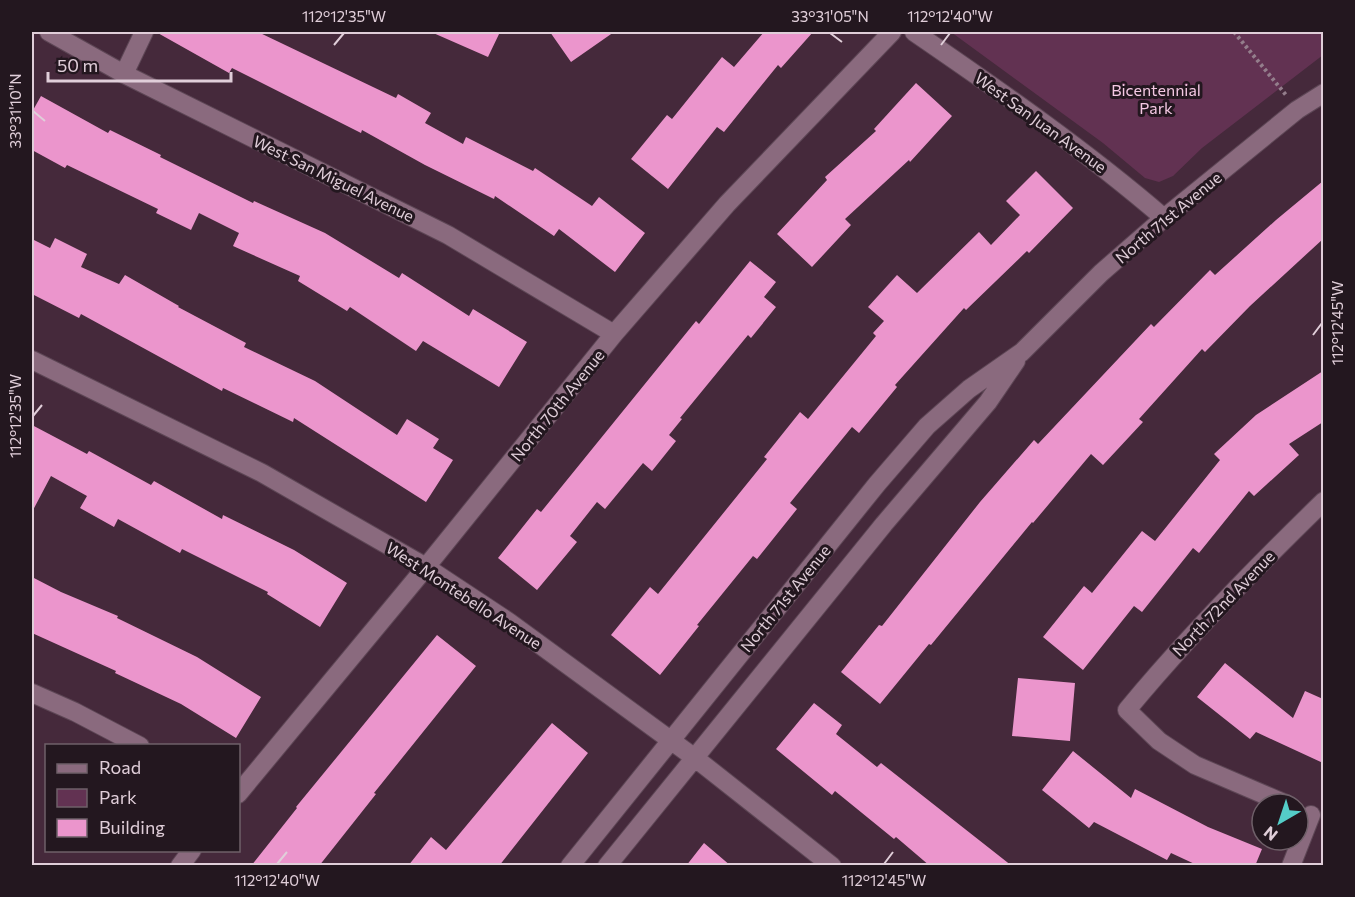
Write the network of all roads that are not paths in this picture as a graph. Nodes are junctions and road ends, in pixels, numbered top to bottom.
1 (49, 32) edge
2 (144, 32) edge
3 (892, 32) edge
4 (914, 32) edge
5 (124, 74) junction
6 (1323, 93) edge
7 (1164, 218) junction
8 (614, 334) junction
9 (1022, 352) junction
10 (32, 360) edge
11 (1323, 501) edge
12 (426, 567) junction
13 (32, 693) edge
14 (671, 741) junction
15 (136, 744) edge
16 (695, 758) junction
17 (240, 792) edge
18 (1258, 792) edge
19 (1311, 815) edge
20 (190, 852) edge
21 (180, 866) edge
22 (570, 866) edge
23 (607, 866) edge
24 (832, 866) edge
25 (1291, 866) edge

1 - 5 street, West San Miguel Avenue
2 - 5 street
3 - 8 street, North 70th Avenue
4 - 7 street, West San Juan Avenue
5 - 8 street, West San Miguel Avenue
6 - 7 street, North 71st Avenue
7 - 9 street, North 71st Avenue
8 - 12 street, North 70th Avenue
9 - 14 street, North 71st Avenue
9 - 16 street, North 71st Avenue
10 - 12 street, West Montebello Avenue
11 - 18 street, North 72nd Avenue
12 - 14 street, West Montebello Avenue
12 - 17 street, North 70th Avenue
13 - 15 street
14 - 16 street, West Montebello Avenue
14 - 22 street, North 71st Avenue
16 - 23 street, North 71st Avenue
16 - 24 street, West Montebello Avenue
19 - 25 street
20 - 21 street

